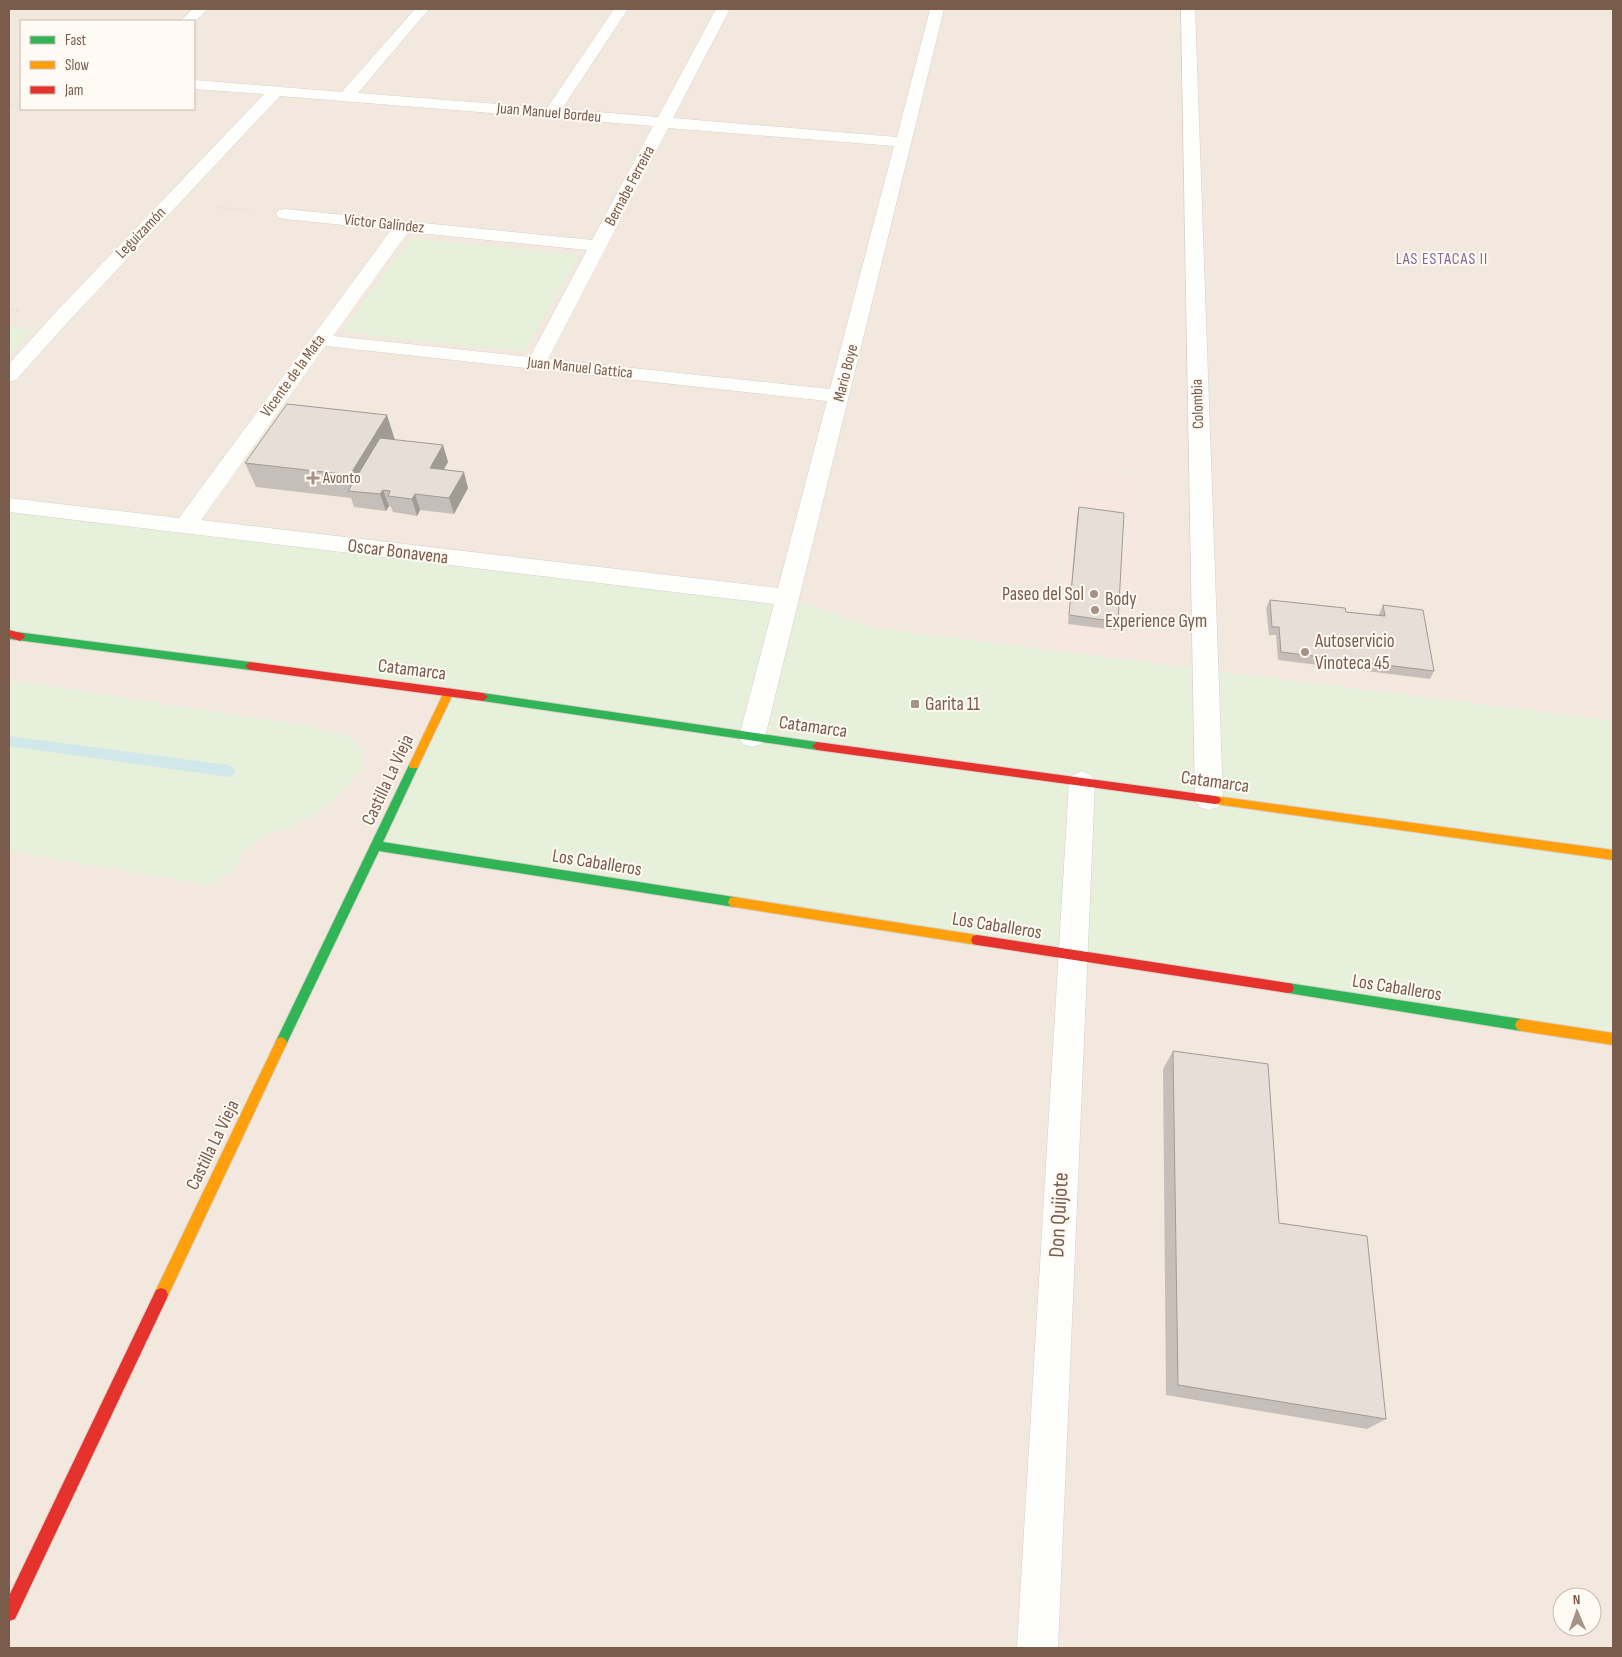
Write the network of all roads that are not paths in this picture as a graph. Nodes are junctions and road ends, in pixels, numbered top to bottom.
1 (201, 9) edge
2 (422, 9) edge
3 (621, 9) edge
4 (723, 9) edge
5 (938, 9) edge
6 (1188, 9) edge
7 (188, 20) edge
8 (195, 84) edge
9 (276, 91) junction
10 (346, 97) junction
11 (552, 113) junction
12 (663, 122) junction
13 (904, 142) junction
14 (285, 214) road end
15 (403, 226) junction
16 (598, 246) junction
17 (320, 340) junction
18 (536, 363) junction
19 (9, 376) edge
20 (840, 396) junction
21 (9, 505) edge
22 (184, 527) junction
23 (788, 597) junction
24 (12, 636) edge
25 (449, 692) junction
26 (752, 737) junction
27 (1082, 782) junction
28 (1209, 799) junction
29 (376, 846) junction
30 (1613, 855) edge
31 (1073, 955) junction
32 (1613, 1039) edge
33 (9, 1613) edge
34 (1037, 1648) edge

1 - 7 street
2 - 10 street
3 - 11 street
4 - 12 street, Bernabe Ferreira
5 - 13 street, Mario Boye
6 - 28 street, Colombia
8 - 9 street, Juan Manuel Bordeu
9 - 10 street, Juan Manuel Bordeu
9 - 19 street, Leguizamón
10 - 11 street, Juan Manuel Bordeu
11 - 12 street, Juan Manuel Bordeu
12 - 13 street, Juan Manuel Bordeu
12 - 16 street, Bernabe Ferreira
13 - 20 street, Mario Boye
14 - 15 street, Víctor Galíndez
15 - 16 street, Víctor Galíndez
15 - 17 street, Vicente de la Mata
16 - 18 street, Bernabe Ferreira
17 - 18 street, Juan Manuel Gattica
17 - 22 street, Vicente de la Mata
18 - 20 street, Juan Manuel Gattica
20 - 23 street, Mario Boye
21 - 22 street, Oscar Bonavena
22 - 23 street, Oscar Bonavena
23 - 26 street, Mario Boye
24 - 25 street, Catamarca
25 - 26 street, Catamarca
25 - 29 street, Castilla La Vieja
26 - 27 street, Catamarca
27 - 28 street, Catamarca
27 - 31 street, Don Quijote
28 - 30 street, Catamarca
29 - 31 street, Los Caballeros
29 - 33 street, Castilla La Vieja
31 - 32 street, Los Caballeros
31 - 34 street, Don Quijote

